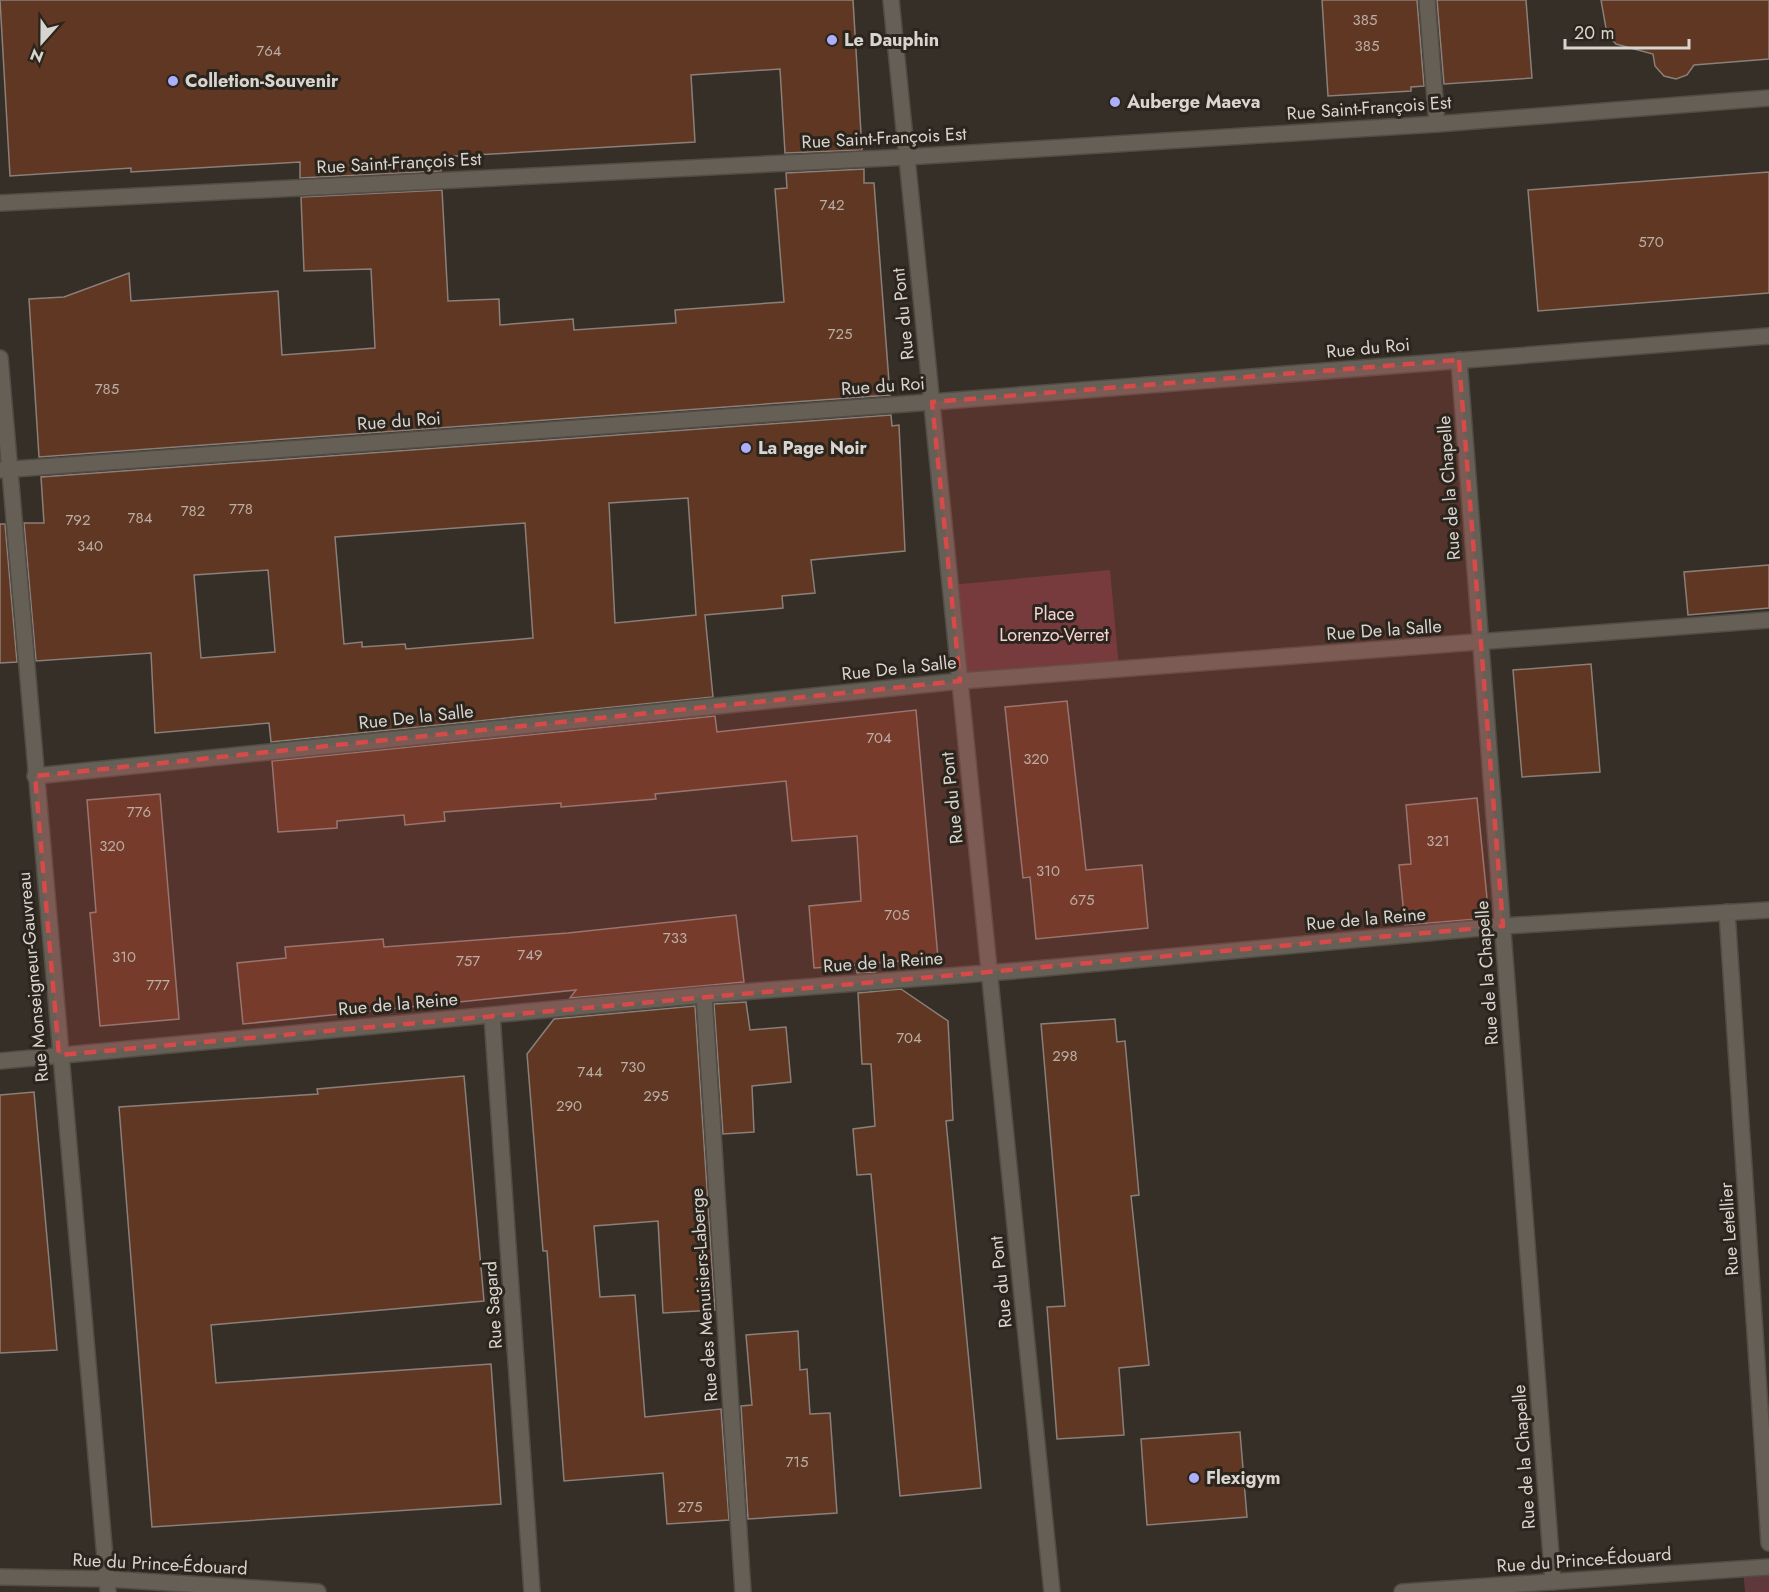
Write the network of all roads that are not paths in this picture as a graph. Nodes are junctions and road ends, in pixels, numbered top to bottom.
1 (891, 0) edge
2 (1427, 0) edge
3 (1769, 98) edge
4 (1437, 124) junction
5 (907, 157) junction
6 (0, 203) edge
7 (1769, 336) edge
8 (0, 358) edge
9 (1459, 360) junction
10 (932, 402) junction
11 (5, 470) edge
12 (1769, 620) edge
13 (1480, 643) junction
14 (960, 681) junction
15 (35, 776) junction
16 (1769, 910) edge
17 (1727, 912) junction
18 (1503, 926) junction
19 (989, 973) junction
20 (704, 995) junction
21 (492, 1015) junction
22 (60, 1055) junction
23 (0, 1061) edge
24 (1769, 1543) edge
25 (1769, 1567) edge
26 (0, 1577) edge
27 (1553, 1582) junction
28 (108, 1586) edge
29 (318, 1592) edge
30 (532, 1592) edge
31 (743, 1592) edge
32 (1052, 1592) edge
33 (1402, 1592) edge

1 - 5 street, Rue du Pont
2 - 4 street
3 - 4 street, Rue Saint-François Est
4 - 5 street, Rue Saint-François Est
5 - 6 street, Rue Saint-François Est
5 - 10 street, Rue du Pont
7 - 9 street, Rue du Roi
8 - 11 street, Rue Monseigneur-Gauvreau
9 - 10 street, Rue du Roi
9 - 13 street, Rue de la Chapelle
10 - 11 street, Rue du Roi
10 - 14 street, Rue du Pont
11 - 15 street, Rue Monseigneur-Gauvreau
12 - 13 street, Rue De la Salle
13 - 14 street, Rue De la Salle
13 - 18 street, Rue de la Chapelle
14 - 15 street, Rue De la Salle
14 - 19 street, Rue du Pont
15 - 22 street, Rue Monseigneur-Gauvreau
16 - 17 street, Rue de la Reine
17 - 18 street, Rue de la Reine
17 - 24 street, Rue Letellier
18 - 19 street, Rue de la Reine
18 - 27 street, Rue de la Chapelle
19 - 20 street, Rue de la Reine
19 - 32 street, Rue du Pont
20 - 21 street, Rue de la Reine
20 - 31 street, Rue des Menuisiers-Laberge
21 - 22 street, Rue de la Reine
21 - 30 street, Rue Sagard
22 - 23 street, Rue de la Reine
22 - 28 street, Rue Monseigneur-Gauvreau
25 - 27 street, Rue du Prince-Édouard
26 - 28 street, Rue du Prince-Édouard
27 - 33 street, Rue du Prince-Édouard
28 - 29 street, Rue du Prince-Édouard

